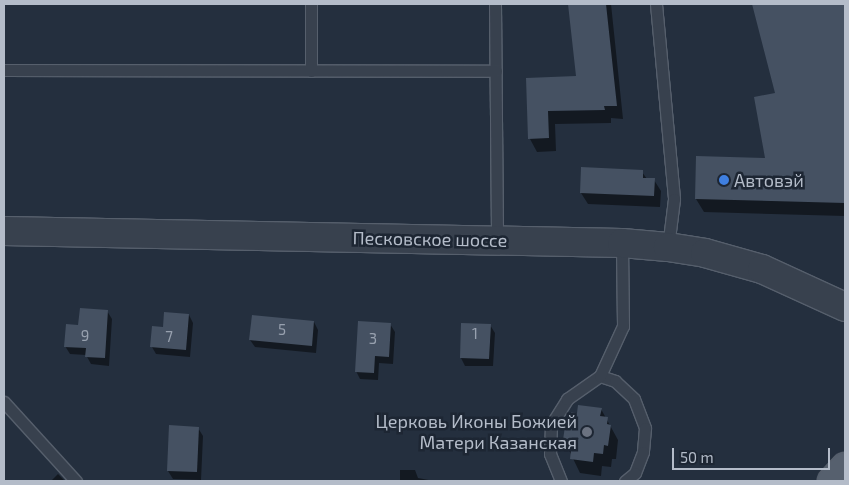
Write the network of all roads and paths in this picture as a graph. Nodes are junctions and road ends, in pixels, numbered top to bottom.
1 (311, 4) edge
2 (495, 4) edge
3 (656, 4) edge
4 (4, 70) edge
5 (311, 71) junction
6 (496, 71) junction
7 (4, 231) edge
8 (497, 240) junction
9 (622, 243) junction
10 (668, 247) junction
11 (845, 307) edge
12 (600, 376) junction
13 (4, 402) edge
14 (845, 468) edge
15 (76, 481) edge
16 (561, 481) edge
17 (625, 481) edge
18 (832, 481) edge

1 - 5 lane
2 - 6 lane
3 - 10 lane
4 - 5 lane
5 - 6 lane
6 - 8 lane
7 - 8 street, Песковское шоссе
8 - 9 street, Песковское шоссе
9 - 10 street, Песковское шоссе
9 - 12 lane
10 - 11 street, Песковское шоссе
12 - 16 lane
12 - 17 lane
13 - 15 lane
14 - 18 main road

